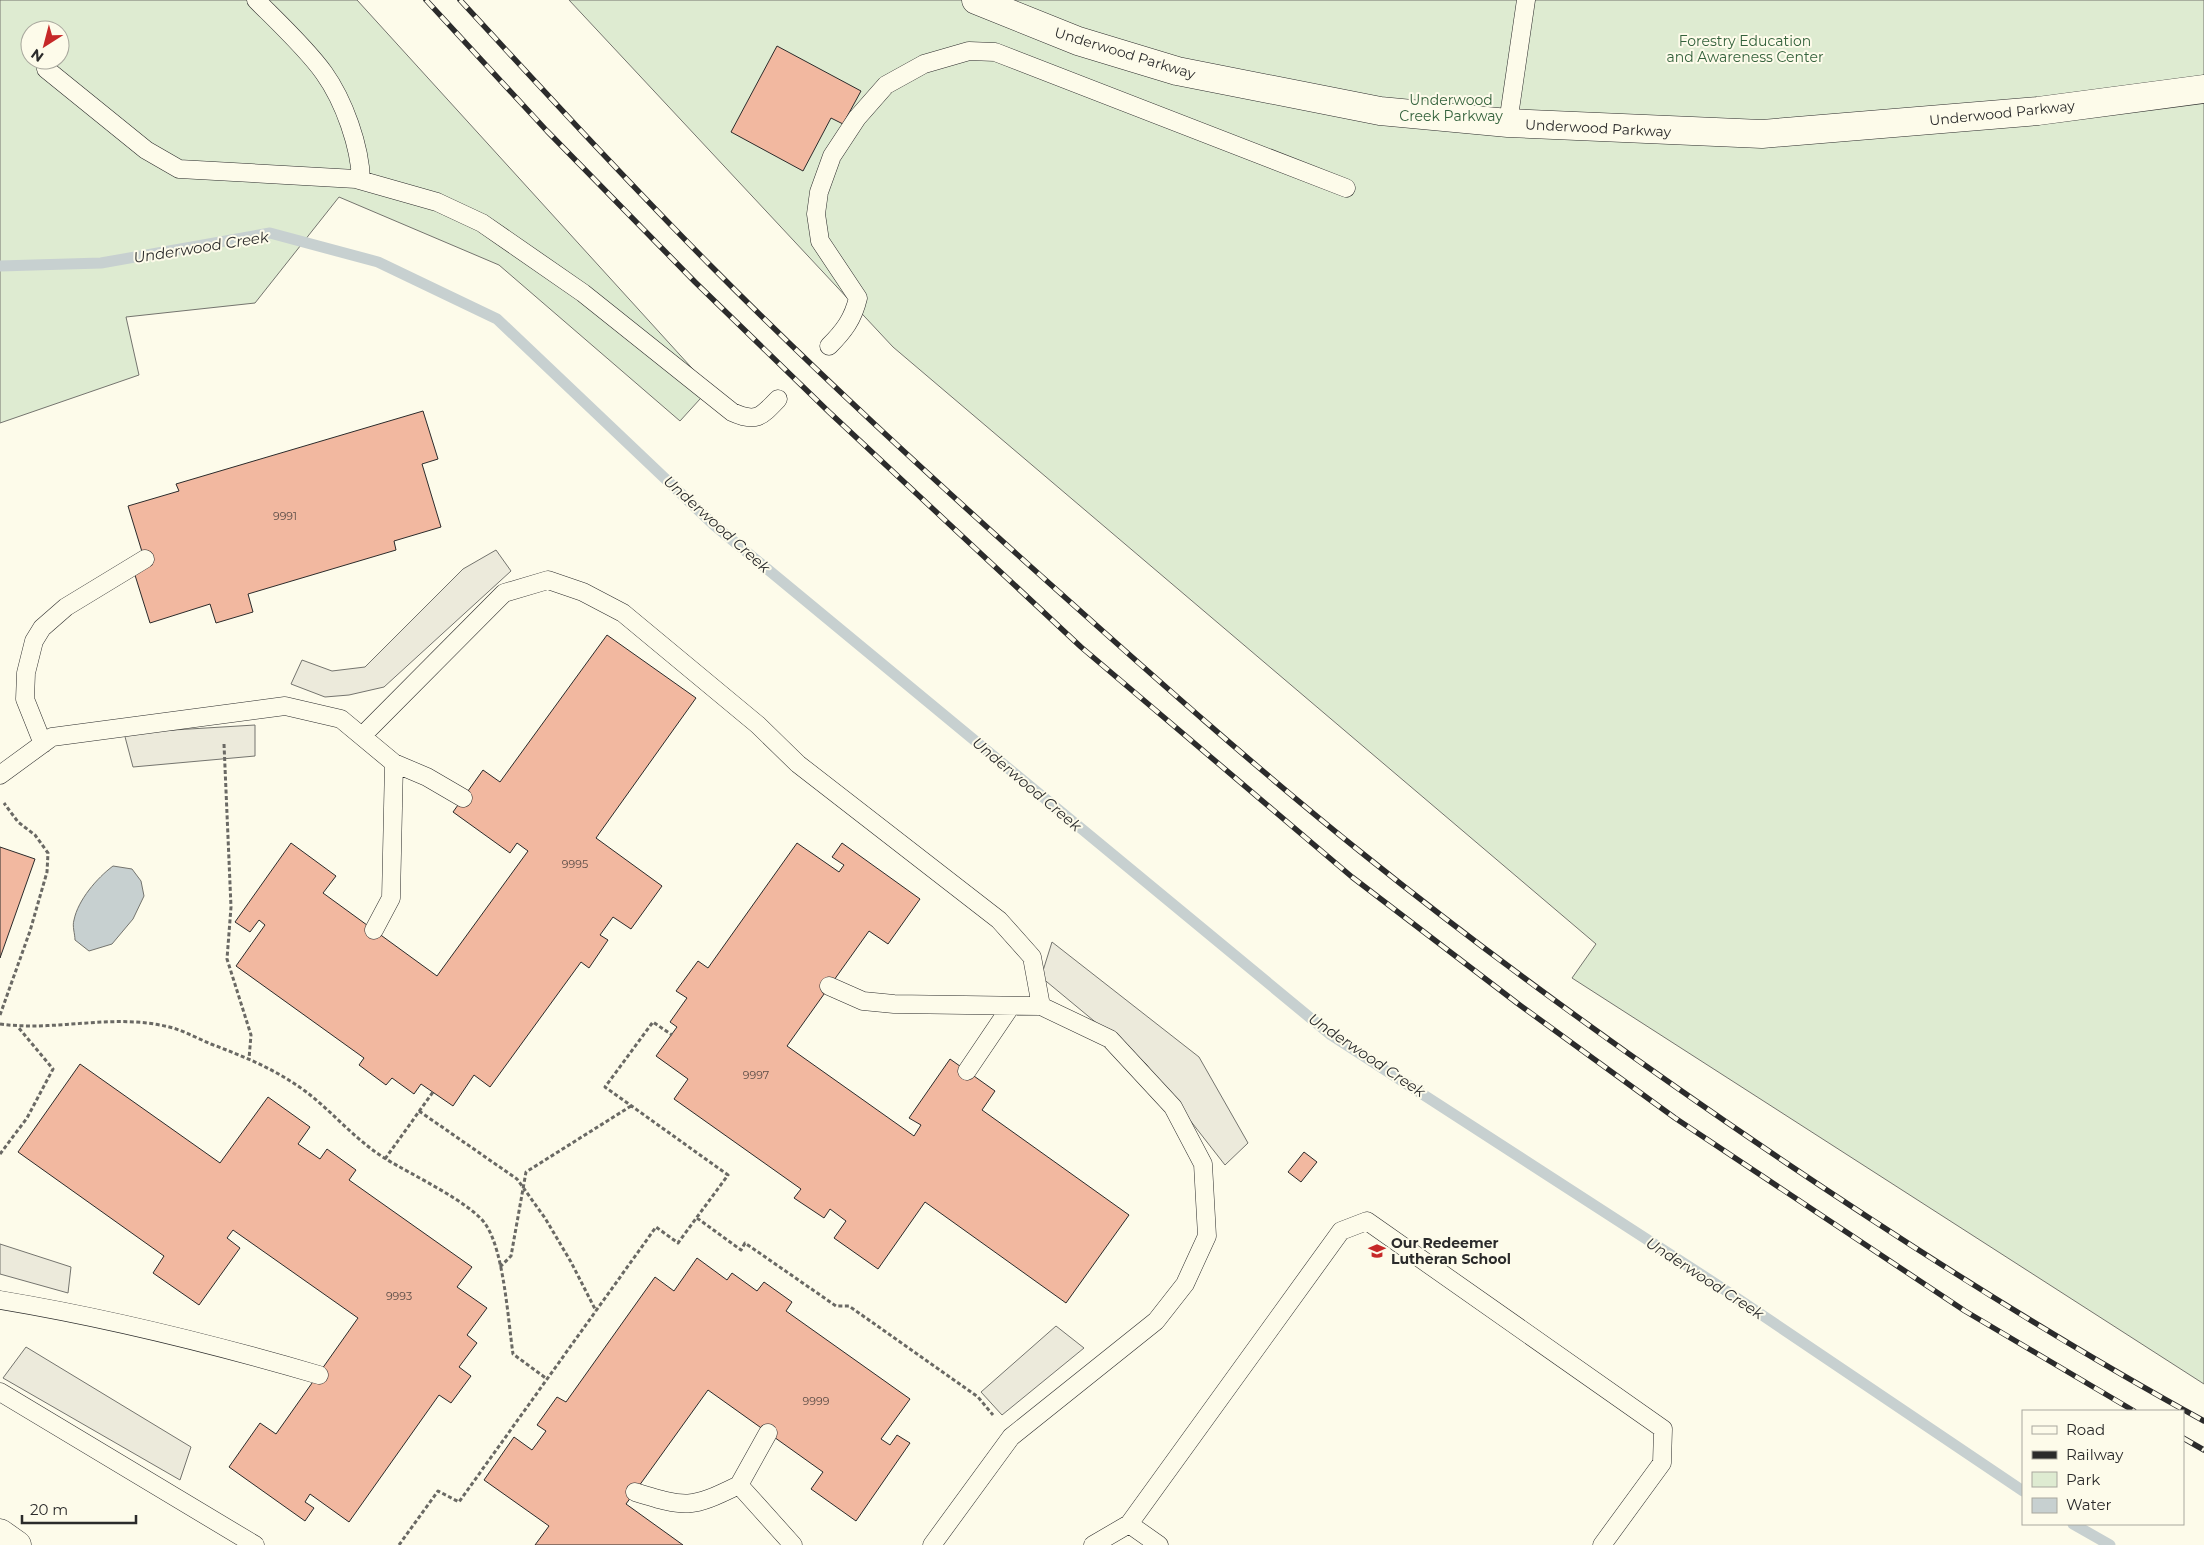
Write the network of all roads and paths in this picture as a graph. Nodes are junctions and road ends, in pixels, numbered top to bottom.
1 (256, 0) edge
2 (976, 0) edge
3 (1526, 0) edge
4 (47, 70) edge
5 (2204, 88) edge
6 (1508, 123) junction
7 (361, 180) junction
8 (1346, 188) dead end
9 (829, 346) dead end
10 (778, 399) dead end
11 (145, 559) dead end
12 (223, 715) junction
13 (362, 736) junction
14 (43, 744) junction
15 (394, 763) junction
16 (0, 775) edge
17 (0, 798) edge
18 (463, 798) dead end
19 (374, 930) dead end
20 (829, 986) dead end
21 (1011, 1006) junction
22 (1041, 1006) junction
23 (0, 1015) edge
24 (0, 1024) edge
25 (18, 1027) junction
26 (672, 1035) dead end
27 (249, 1059) junction
28 (967, 1071) dead end
29 (433, 1092) dead end
30 (631, 1106) junction
31 (419, 1111) junction
32 (0, 1154) edge
33 (385, 1159) junction
34 (522, 1186) junction
35 (696, 1218) junction
36 (500, 1268) junction
37 (0, 1300) edge
38 (596, 1312) junction
39 (319, 1375) dead end
40 (547, 1379) junction
41 (0, 1392) edge
42 (768, 1433) dead end
43 (1011, 1437) junction
44 (740, 1485) junction
45 (635, 1492) dead end
46 (1129, 1524) junction
47 (0, 1533) edge
48 (17, 1545) edge
49 (255, 1545) edge
50 (399, 1545) edge
51 (793, 1545) edge
52 (932, 1545) edge
53 (1093, 1545) edge
54 (1159, 1545) edge
55 (1602, 1545) edge

1 - 7 lane
2 - 6 street, Underwood Parkway
3 - 6 lane
4 - 7 lane
5 - 6 street, Underwood Parkway
7 - 10 lane
8 - 9 lane
11 - 14 lane
12 - 13 lane
12 - 14 lane
12 - 27 path
13 - 15 lane
13 - 22 lane
14 - 16 lane
15 - 18 lane
15 - 19 lane
17 - 23 path
20 - 21 lane
21 - 22 lane
21 - 28 lane
22 - 43 lane
24 - 25 path
25 - 27 path
25 - 32 path
26 - 30 path
27 - 33 path
29 - 31 path
30 - 34 path
30 - 35 path
31 - 33 path
31 - 34 path
33 - 36 path
34 - 36 path
34 - 38 path
35 - 38 path
35 - 43 path
36 - 40 path
37 - 39 lane
38 - 40 path
40 - 50 path
41 - 49 lane
42 - 44 lane
43 - 52 lane
44 - 45 lane
44 - 51 lane
46 - 53 lane
46 - 54 lane
46 - 55 lane
47 - 48 street

